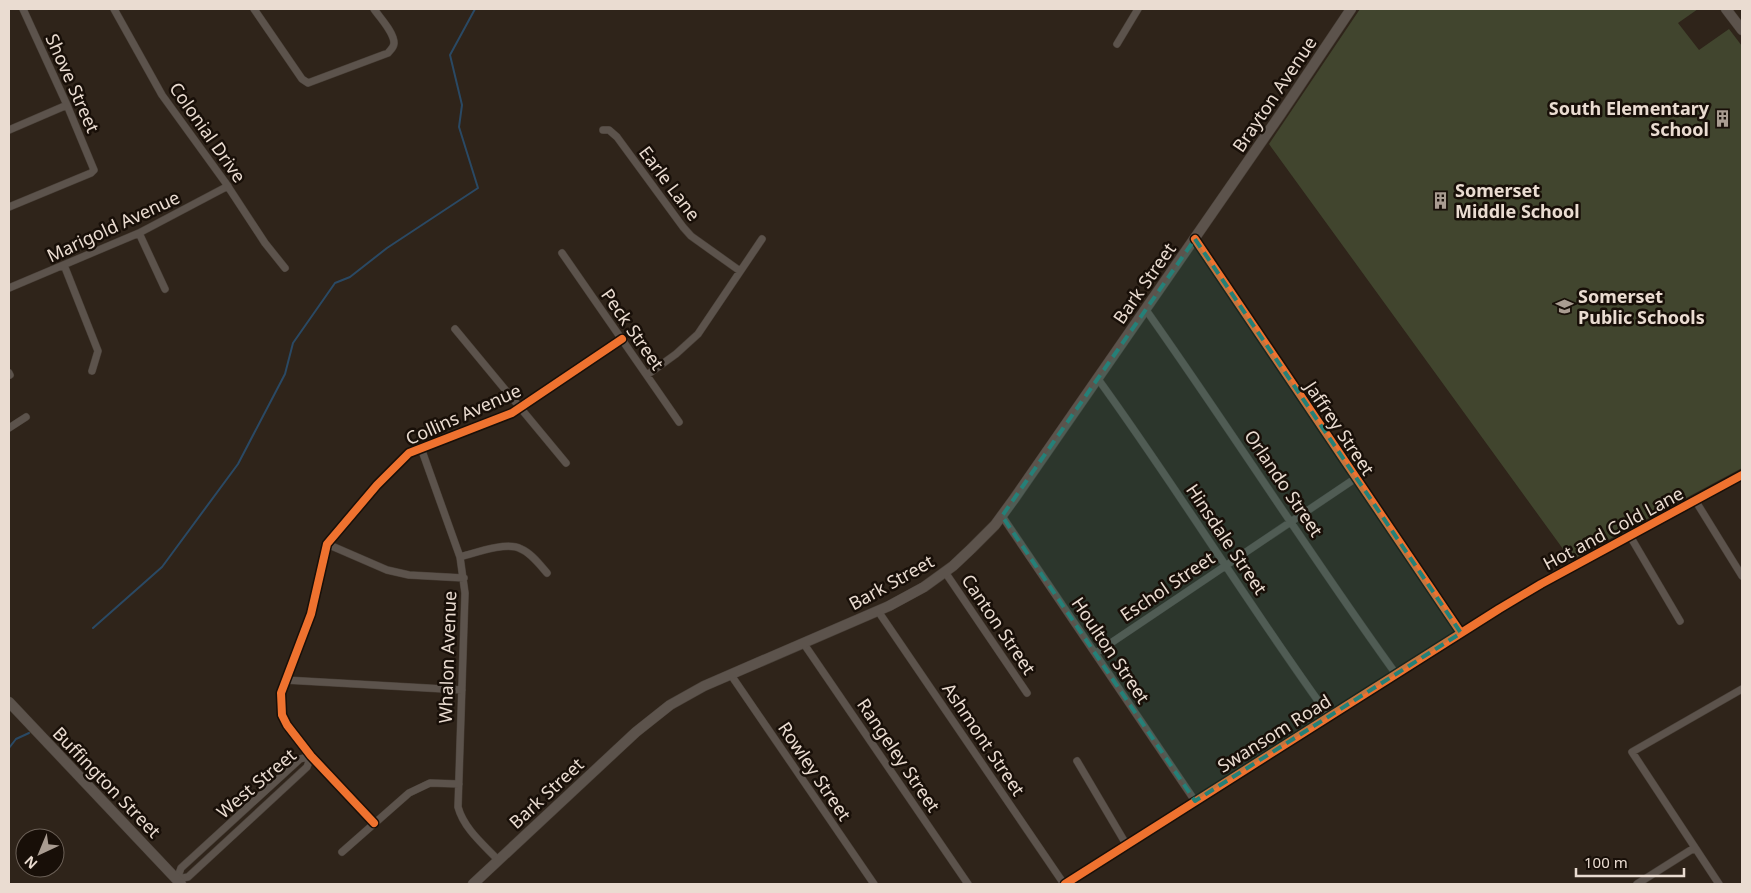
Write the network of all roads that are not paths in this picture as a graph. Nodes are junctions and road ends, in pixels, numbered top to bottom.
1 (23, 9) edge
2 (114, 9) edge
3 (254, 9) edge
4 (374, 9) edge
5 (1138, 9) edge
6 (1350, 9) edge
7 (1726, 9) edge
8 (1741, 25) edge
9 (1117, 44) dead end
10 (67, 105) junction
11 (9, 130) edge
12 (603, 130) dead end
13 (228, 186) junction
14 (1224, 197) joint
15 (9, 207) edge
16 (139, 233) junction
17 (762, 239) dead end
18 (1195, 239) junction
19 (562, 253) dead end
20 (64, 266) junction
21 (285, 268) dead end
22 (740, 271) junction
23 (9, 288) edge
24 (165, 289) dead end
25 (1146, 310) junction
26 (454, 329) dead end
27 (622, 339) junction
28 (92, 371) dead end
29 (647, 375) junction
30 (1098, 379) junction
31 (520, 408) junction
32 (26, 417) dead end
33 (679, 422) dead end
34 (9, 428) edge
35 (421, 448) junction
36 (566, 463) dead end
37 (1742, 474) edge
38 (1356, 478) junction
39 (1695, 500) junction
40 (1002, 516) junction
41 (1291, 522) junction
42 (1630, 536) junction
43 (327, 544) junction
44 (460, 557) junction
45 (1225, 565) junction
46 (945, 572) junction
47 (547, 573) dead end
48 (1742, 576) edge
49 (464, 578) junction
50 (1499, 609) joint
51 (878, 611) junction
52 (1680, 620) dead end
53 (1461, 633) junction
54 (804, 644) junction
55 (1096, 654) junction
56 (731, 674) junction
57 (1396, 674) junction
58 (285, 680) junction
59 (1742, 689) edge
60 (462, 690) junction
61 (1027, 693) dead end
62 (9, 702) edge
63 (1329, 716) junction
64 (311, 756) junction
65 (1077, 761) dead end
66 (459, 784) junction
67 (1195, 801) junction
68 (374, 822) junction
69 (1126, 844) junction
70 (1694, 848) junction
71 (342, 852) dead end
72 (498, 861) junction
73 (179, 882) edge
74 (473, 884) edge
75 (874, 884) edge
76 (968, 884) edge
77 (1065, 884) edge
78 (1637, 884) edge
79 (1719, 884) edge

1 - 10 street, Shove Street
2 - 13 street, Colonial Drive
3 - 4 street
5 - 9 street
6 - 14 main road, Brayton Avenue
7 - 8 main road
10 - 11 street
10 - 15 street, Shove Street
12 - 22 street, Earle Lane
13 - 16 street, Marigold Avenue
13 - 21 street, Colonial Drive
14 - 18 main road, Bark Street
16 - 20 street, Marigold Avenue
16 - 24 street
17 - 22 street
18 - 25 main road, Bark Street
18 - 38 street, Jaffrey Street
19 - 27 street, Peck Street
20 - 23 street, Marigold Avenue
20 - 28 street
22 - 29 street
25 - 30 main road, Bark Street
25 - 41 street, Orlando Street
26 - 31 street
27 - 29 street, Peck Street
27 - 31 street, Collins Avenue
29 - 33 street, Peck Street
30 - 40 main road, Bark Street
30 - 45 street, Hinsdale Street
31 - 35 street, Collins Avenue
31 - 36 street
32 - 34 street
35 - 43 street, Collins Avenue
35 - 44 street, Whalon Avenue
37 - 39 street, Hot and Cold Lane
38 - 41 street, Eschol Street
38 - 53 street, Jaffrey Street
39 - 42 street, Hot and Cold Lane
39 - 48 street
40 - 46 main road, Bark Street
40 - 55 street, Houlton Street
41 - 45 street, Eschol Street
41 - 57 street, Orlando Street
42 - 50 street, Hot and Cold Lane
42 - 52 street
43 - 49 street
43 - 58 street, Collins Avenue
44 - 47 street
44 - 49 street, Whalon Avenue
45 - 55 street, Eschol Street
45 - 63 street, Hinsdale Street
46 - 51 main road, Bark Street
46 - 61 street, Canton Street
49 - 60 street, Whalon Avenue
50 - 53 street, Swansom Road
51 - 54 main road, Bark Street
51 - 77 street, Ashmont Street
53 - 57 street, Swansom Road
54 - 56 main road, Bark Street
54 - 76 street, Rangeley Street
55 - 67 street, Houlton Street
56 - 72 main road, Bark Street
56 - 75 street, Rowley Street
57 - 63 street, Swansom Road
58 - 60 street
58 - 64 street, Collins Avenue
59 - 70 street
60 - 66 street, Whalon Avenue
62 - 73 main road, Buffington Street
63 - 67 street, Swansom Road
64 - 68 street, Collins Avenue
64 - 73 street, West Street
64 - 73 street, West Street
65 - 69 street
66 - 68 street
66 - 72 street, Whalon Avenue
67 - 69 street, Swansom Road
68 - 71 street
69 - 77 street, Swansom Road
70 - 78 street
70 - 79 street
72 - 74 main road, Bark Street

